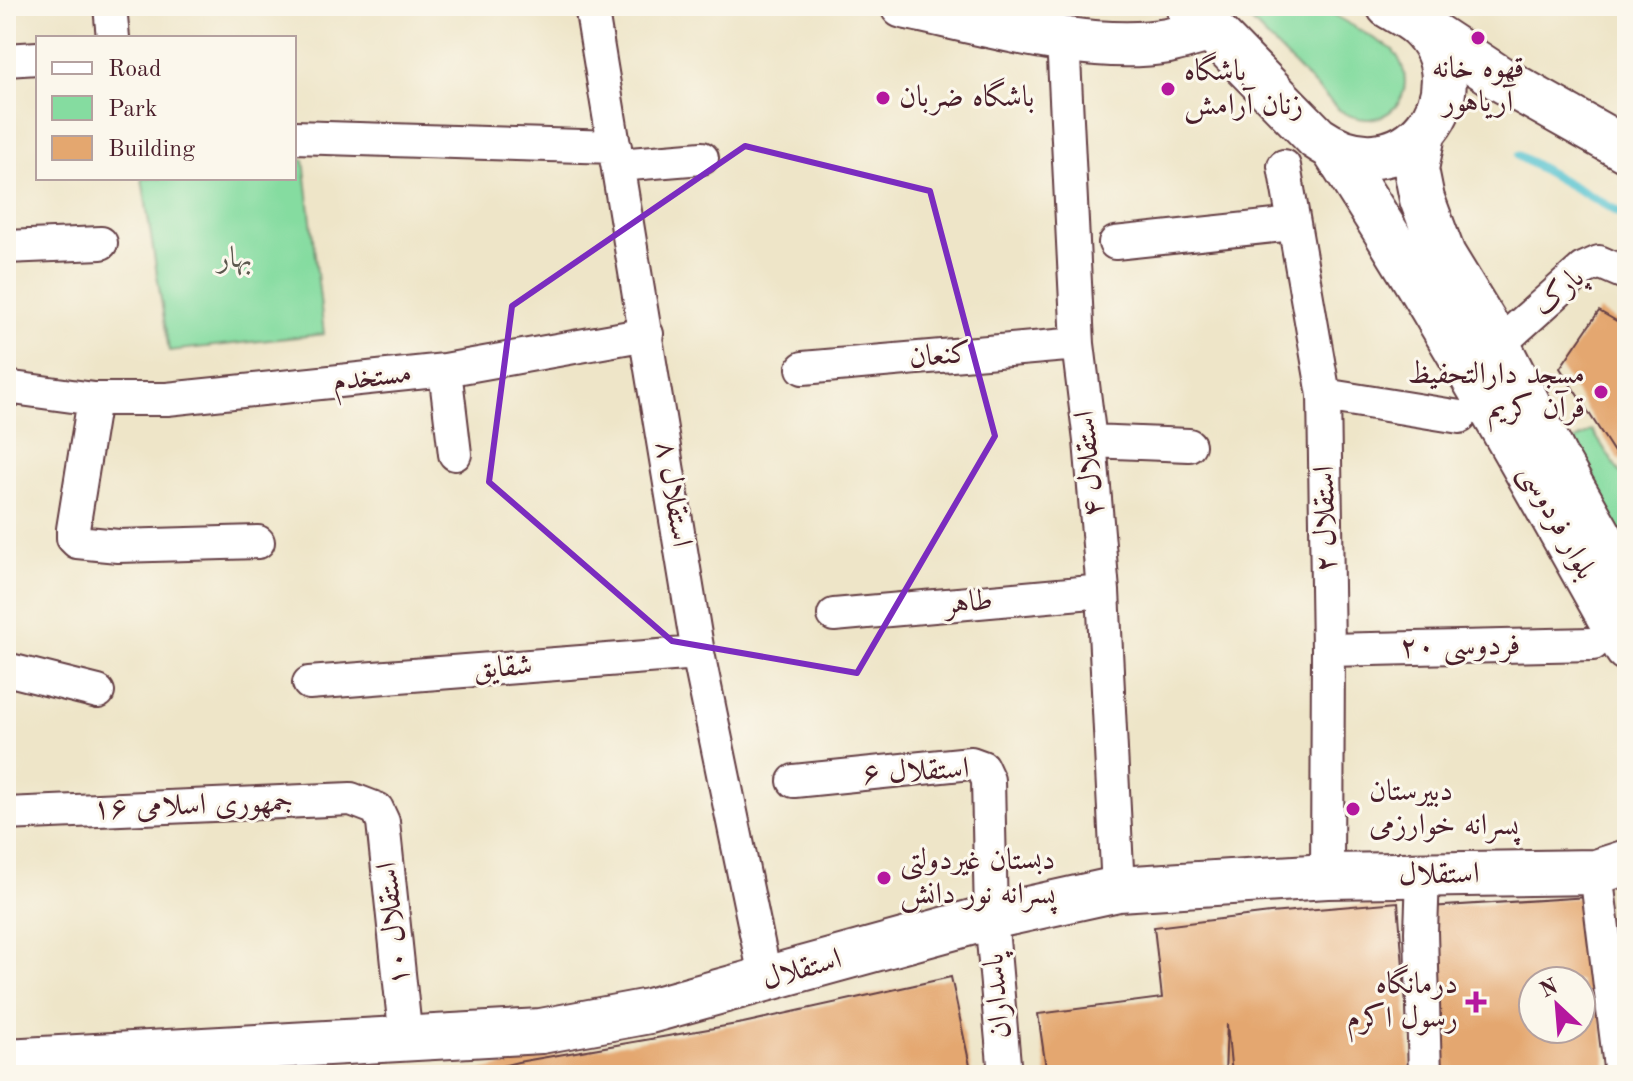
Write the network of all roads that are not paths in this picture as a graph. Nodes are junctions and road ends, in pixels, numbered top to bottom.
1 (110, 6) edge
2 (591, 6) edge
3 (903, 6) edge
4 (1404, 16) edge
5 (1199, 18) edge
6 (113, 36) edge
7 (1063, 38) junction
8 (36, 58) edge
9 (6, 60) edge
10 (1499, 78) junction
11 (1430, 124) junction
12 (296, 137) edge
13 (1334, 150) junction
14 (1627, 150) edge
15 (617, 156) junction
16 (702, 158) dead end
17 (1284, 166) dead end
18 (1293, 224) junction
19 (101, 243) dead end
20 (1115, 243) dead end
21 (6, 247) edge
22 (1627, 274) edge
23 (647, 334) junction
24 (1078, 344) junction
25 (1498, 345) junction
26 (803, 368) dead end
27 (445, 370) junction
28 (6, 387) edge
29 (1324, 395) junction
30 (94, 399) junction
31 (1460, 417) dead end
32 (1090, 441) junction
33 (1189, 445) dead end
34 (455, 454) dead end
35 (258, 542) dead end
36 (1627, 583) edge
37 (1103, 591) junction
38 (834, 615) dead end
39 (1610, 646) edge
40 (1328, 650) junction
41 (698, 653) junction
42 (6, 669) edge
43 (309, 683) dead end
44 (98, 692) dead end
45 (794, 781) dead end
46 (377, 809) joint
47 (6, 814) edge
48 (1617, 872) edge
49 (1423, 875) junction
50 (1327, 876) junction
51 (1118, 889) junction
52 (991, 917) junction
53 (766, 981) junction
54 (406, 1040) junction
55 (6, 1061) edge
56 (1005, 1075) edge
57 (1425, 1075) edge
58 (1621, 1075) edge

1 - 6 street
2 - 15 street, استقلال ۸
3 - 7 street
4 - 10 street
4 - 11 street, بلوار فردوسی
5 - 7 street
5 - 13 street
7 - 24 street, استقلال ۴
8 - 9 street
10 - 11 street
10 - 14 street
11 - 13 street
11 - 25 street, بلوار فردوسی
12 - 15 street
13 - 39 street, بلوار فردوسی
15 - 16 street
15 - 23 street, استقلال ۸
17 - 18 street, استقلال ۲
18 - 20 street
18 - 29 street, استقلال ۲
19 - 21 street
22 - 25 street, پارک
23 - 27 street, مستخدم
23 - 41 street, استقلال ۸
24 - 26 street, کنعان
24 - 32 street, استقلال ۴
25 - 36 street, بلوار فردوسی
27 - 30 street, مستخدم
27 - 34 street
28 - 30 street, مستخدم
29 - 31 street
29 - 40 street, استقلال ۲
30 - 35 street
32 - 33 street
32 - 37 street, استقلال ۴
37 - 38 street, طاهر
37 - 51 street, استقلال ۴
39 - 40 street, فردوسی ۲۰
40 - 50 street, استقلال ۲
41 - 43 street, شقایق
41 - 53 street, استقلال ۸
42 - 44 street
45 - 52 street, استقلال ۶
46 - 47 street, جمهوری اسلامی ۱۶
46 - 54 street, استقلال ۱۰
48 - 49 street, استقلال
48 - 58 street
49 - 50 street, استقلال
49 - 57 street
50 - 51 street, استقلال
51 - 52 street, استقلال
52 - 53 street, استقلال
52 - 56 street, پاسداران
53 - 54 street, استقلال
54 - 55 street, استقلال

